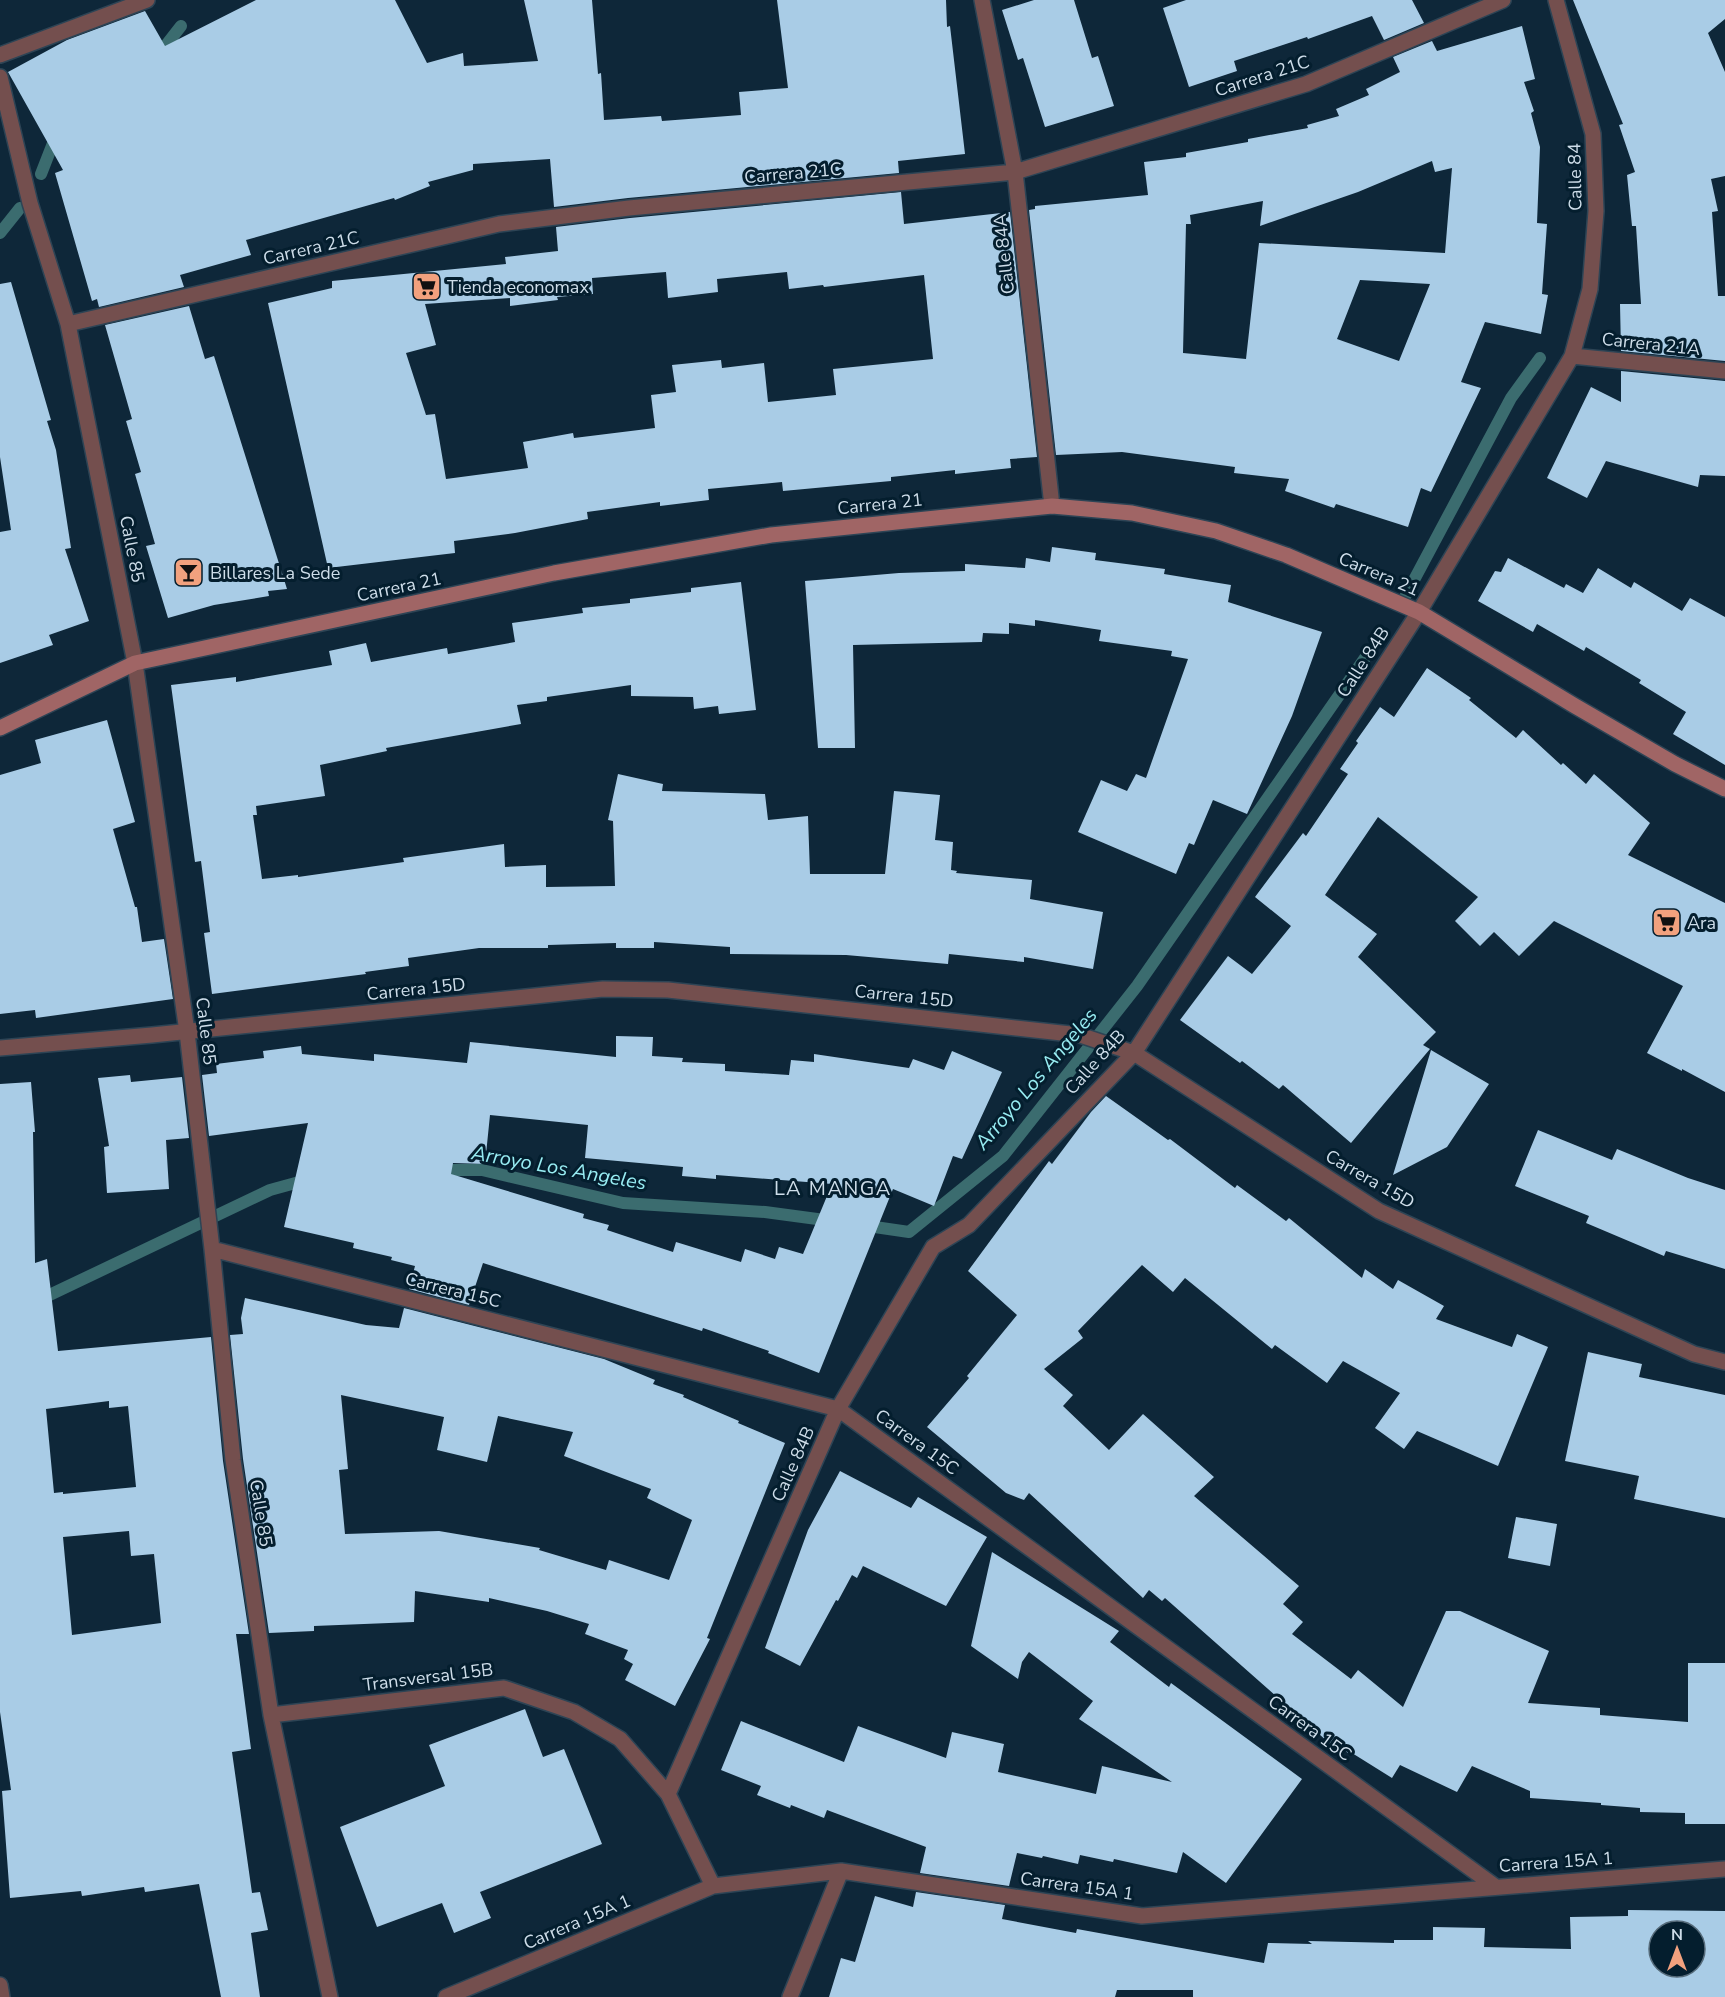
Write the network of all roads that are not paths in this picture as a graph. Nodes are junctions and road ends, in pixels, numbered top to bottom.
1 (147, 0) edge
2 (982, 0) edge
3 (1503, 0) edge
4 (1556, 0) edge
5 (0, 55) edge
6 (0, 77) edge
7 (1015, 172) junction
8 (68, 324) junction
9 (1572, 356) junction
10 (1725, 371) edge
11 (1052, 506) junction
12 (1419, 612) junction
13 (135, 663) junction
14 (0, 728) edge
15 (1725, 789) edge
16 (187, 1032) junction
17 (0, 1048) edge
18 (1134, 1053) junction
19 (212, 1242) junction
20 (1725, 1362) edge
21 (838, 1409) junction
22 (271, 1715) junction
23 (668, 1794) junction
24 (1725, 1869) edge
25 (841, 1871) junction
26 (713, 1886) junction
27 (1496, 1887) junction
28 (0, 1985) edge
29 (2, 1997) edge
30 (330, 1997) edge
31 (446, 1997) edge
32 (790, 1997) edge

1 - 5 street
2 - 7 street, Calle 84A
3 - 7 street, Carrera 21C
4 - 9 street, Calle 84
6 - 8 street, Calle 85
7 - 8 street, Carrera 21C
7 - 11 street, Calle 84A
8 - 13 street, Calle 85
9 - 10 street, Carrera 21A
9 - 12 street, Calle 84B
11 - 12 street, Carrera 21
11 - 13 street, Carrera 21
12 - 15 street, Carrera 21
12 - 18 street, Calle 84B
13 - 14 street, Carrera 21
13 - 16 street, Calle 85
16 - 17 street, Carrera 15D
16 - 18 street, Carrera 15D
16 - 19 street, Calle 85
18 - 20 street, Carrera 15D
18 - 21 street, Calle 84B
19 - 21 street, Carrera 15C
19 - 22 street, Calle 85
21 - 23 street, Calle 84B
21 - 27 street, Carrera 15C
22 - 23 street, Transversal 15B
22 - 30 street, Calle 85
23 - 26 street, Transversal 15B
24 - 27 street, Carrera 15A 1
25 - 26 street, Carrera 15A 1
25 - 27 street, Carrera 15A 1
25 - 32 street
26 - 31 street, Carrera 15A 1
28 - 29 street

